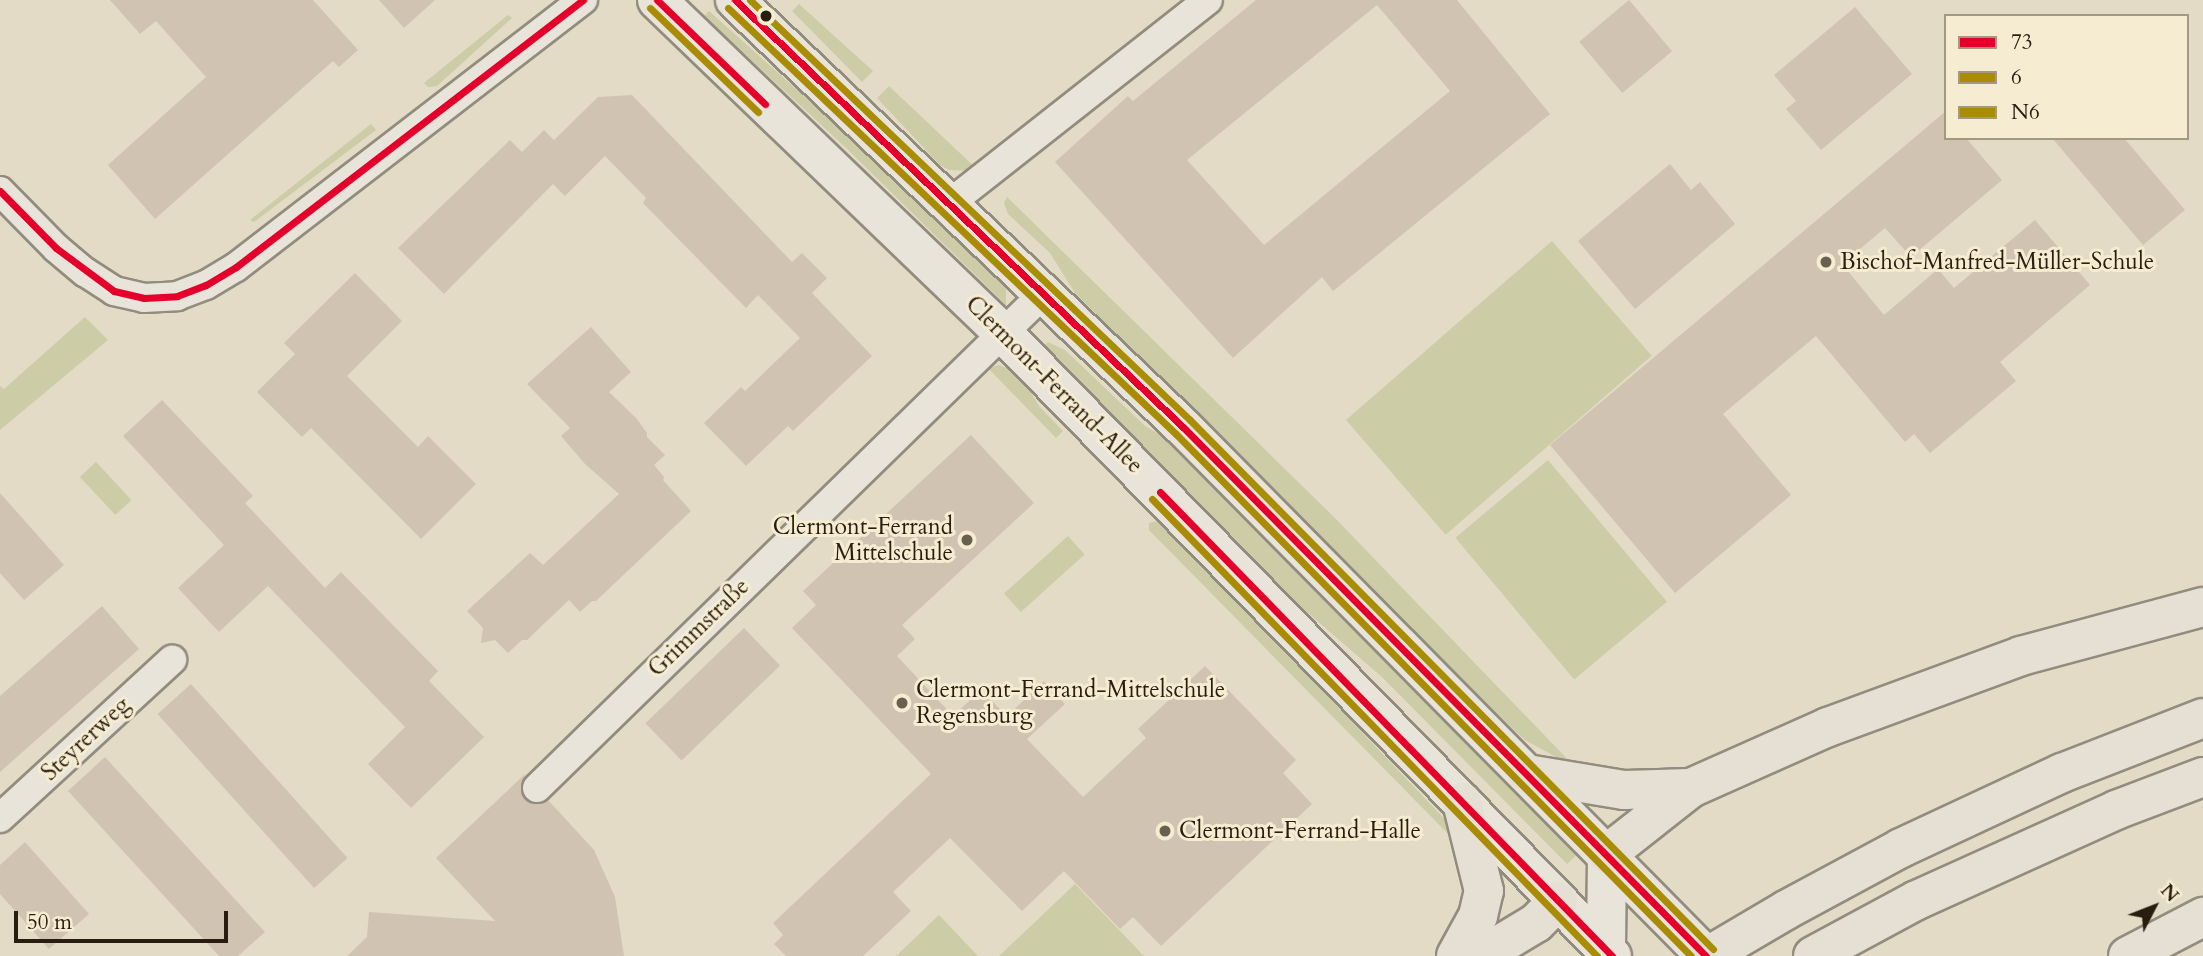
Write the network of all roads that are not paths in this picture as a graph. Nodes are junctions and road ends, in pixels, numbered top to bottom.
1 (583, 0) edge
2 (657, 0) edge
3 (735, 0) edge
4 (1208, 0) edge
5 (0, 191) edge
6 (950, 203) junction
7 (1043, 294) junction
8 (1003, 333) junction
9 (2203, 607) edge
10 (172, 660) dead end
11 (2203, 718) edge
12 (1527, 774) junction
13 (2203, 777) edge
14 (537, 788) dead end
15 (1691, 788) junction
16 (1462, 802) junction
17 (0, 818) edge
18 (1607, 854) junction
19 (1558, 901) junction
20 (2203, 917) edge
21 (1609, 953) edge
22 (1816, 954) edge
23 (1455, 956) edge
24 (1481, 956) edge
25 (1707, 956) edge
26 (2127, 956) edge

1 - 5 street
2 - 8 street, Clermont-Ferrand-Allee
3 - 6 street
4 - 6 street
6 - 7 street
7 - 8 street, Grimmstraße
7 - 12 street
8 - 14 street, Grimmstraße
8 - 16 street, Clermont-Ferrand-Allee
9 - 15 highway
10 - 17 street, Steyrerweg
11 - 25 highway
12 - 15 highway
12 - 18 street
13 - 22 highway
15 - 18 highway
16 - 19 street, Clermont-Ferrand-Allee
16 - 23 highway
18 - 19 street
18 - 21 street, Clermont-Ferrand-Allee
18 - 25 street
19 - 21 street, Clermont-Ferrand-Allee
19 - 24 highway
20 - 26 highway

